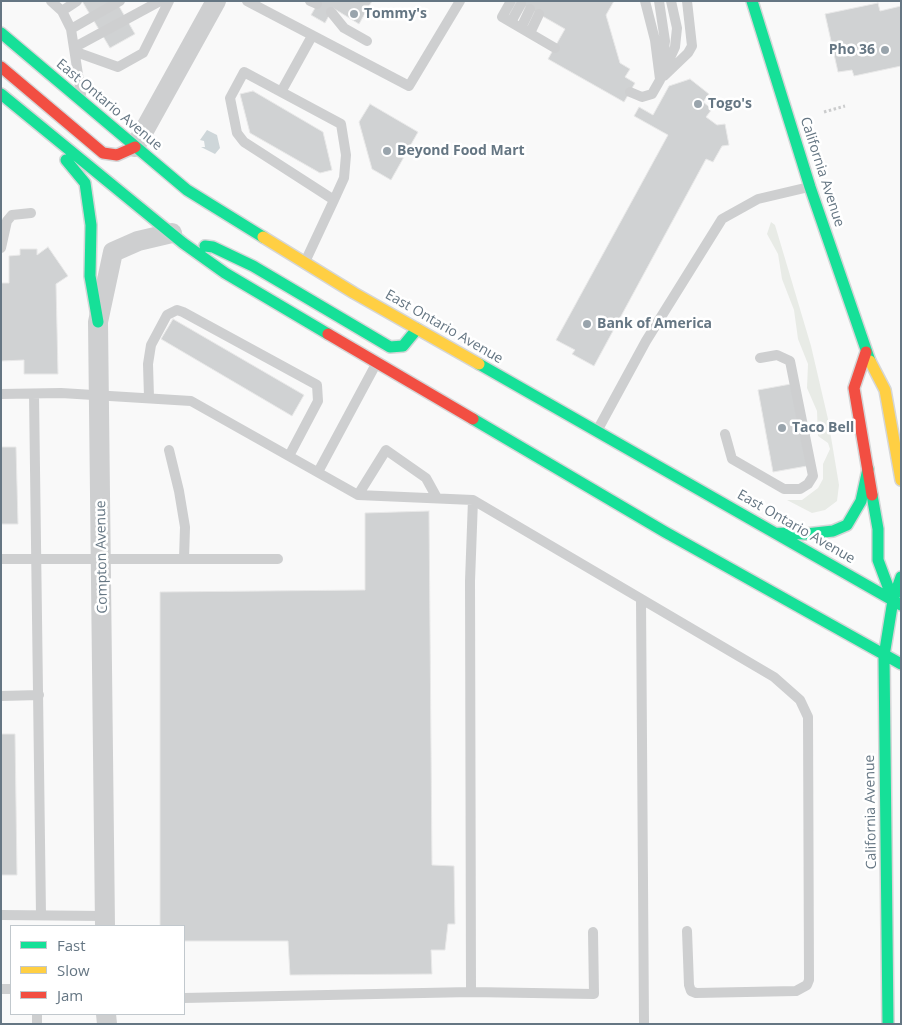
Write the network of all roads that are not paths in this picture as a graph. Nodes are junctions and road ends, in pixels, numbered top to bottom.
1 (51, 1) edge
2 (77, 1) edge
3 (120, 1) edge
4 (160, 1) edge
5 (169, 1) edge
6 (216, 1) edge
7 (247, 1) edge
8 (460, 1) edge
9 (645, 1) edge
10 (659, 1) edge
11 (671, 1) edge
12 (687, 1) edge
13 (752, 1) edge
14 (525, 7) edge
15 (62, 11) junction
16 (331, 12) dead end
17 (71, 29) junction
18 (525, 30) junction
19 (1, 32) edge
20 (312, 36) junction
21 (367, 41) dead end
22 (555, 48) dead end
23 (75, 49) junction
24 (1, 67) edge
25 (660, 80) junction
26 (281, 92) junction
27 (630, 92) dead end
28 (1, 94) edge
29 (82, 102) junction
30 (31, 118) junction
31 (135, 147) junction
32 (810, 187) junction
33 (334, 200) junction
34 (31, 213) dead end
35 (178, 238) junction
36 (1, 248) edge
37 (305, 263) junction
38 (98, 322) junction
39 (418, 329) junction
40 (866, 352) junction
41 (760, 358) dead end
42 (376, 364) junction
43 (1, 394) edge
44 (34, 394) junction
45 (100, 396) junction
46 (149, 397) junction
47 (897, 430) edge
48 (597, 432) junction
49 (725, 434) dead end
50 (169, 450) dead end
51 (289, 456) junction
52 (868, 469) junction
53 (318, 472) junction
54 (901, 480) edge
55 (358, 494) junction
56 (437, 498) junction
57 (472, 500) junction
58 (775, 533) junction
59 (1, 559) edge
60 (102, 559) junction
61 (184, 559) junction
62 (278, 559) dead end
63 (38, 560) junction
64 (901, 577) edge
65 (641, 599) junction
66 (897, 602) edge
67 (884, 656) junction
68 (901, 664) edge
69 (39, 695) junction
70 (1, 696) edge
71 (1, 914) edge
72 (41, 915) junction
73 (105, 921) edge
74 (688, 931) dead end
75 (593, 932) dead end
76 (471, 992) junction
77 (185, 998) edge
78 (644, 1024) edge
79 (888, 1024) edge

1 - 15 lane
2 - 15 lane
3 - 17 lane
4 - 23 lane
5 - 23 lane
6 - 31 street
7 - 20 lane
8 - 20 lane
9 - 25 lane
10 - 25 lane
11 - 25 lane
12 - 25 lane
13 - 32 main road, California Avenue
14 - 18 lane
14 - 18 lane
15 - 17 lane
16 - 21 lane
17 - 23 lane
18 - 22 lane
19 - 29 main road, East Ontario Avenue
20 - 26 lane
23 - 29 lane
24 - 31 main road
25 - 27 lane
26 - 33 lane
26 - 33 lane
28 - 30 main road
29 - 31 main road, East Ontario Avenue
30 - 35 main road
30 - 38 main road
31 - 37 main road, East Ontario Avenue
32 - 40 main road, California Avenue
32 - 48 lane
33 - 37 lane
34 - 36 lane
35 - 38 street, Compton Avenue
35 - 39 main road
35 - 42 main road
37 - 39 main road, East Ontario Avenue
38 - 45 street, Compton Avenue
39 - 48 main road, East Ontario Avenue
40 - 47 main road, California Avenue
40 - 52 main road, California Avenue
41 - 49 lane
42 - 53 lane
42 - 67 main road
43 - 44 lane
44 - 45 lane
44 - 63 lane
45 - 46 lane
45 - 60 street, Compton Avenue
46 - 51 lane
46 - 51 lane
47 - 54 main road, California Avenue
48 - 58 main road, East Ontario Avenue
50 - 61 lane
51 - 53 lane
52 - 58 main road
52 - 66 main road, California Avenue
53 - 55 lane
55 - 56 lane
55 - 56 lane
56 - 57 lane
57 - 65 lane
57 - 76 lane
58 - 66 main road, East Ontario Avenue
59 - 63 lane
60 - 61 lane
60 - 63 lane
60 - 73 street, Compton Avenue
61 - 62 lane
63 - 69 lane
64 - 66 main road, California Avenue
65 - 74 lane
65 - 78 lane
66 - 67 main road, California Avenue
67 - 68 main road
67 - 79 main road, California Avenue
69 - 70 lane
69 - 72 lane
71 - 72 lane
72 - 73 lane
75 - 76 lane
76 - 77 lane

